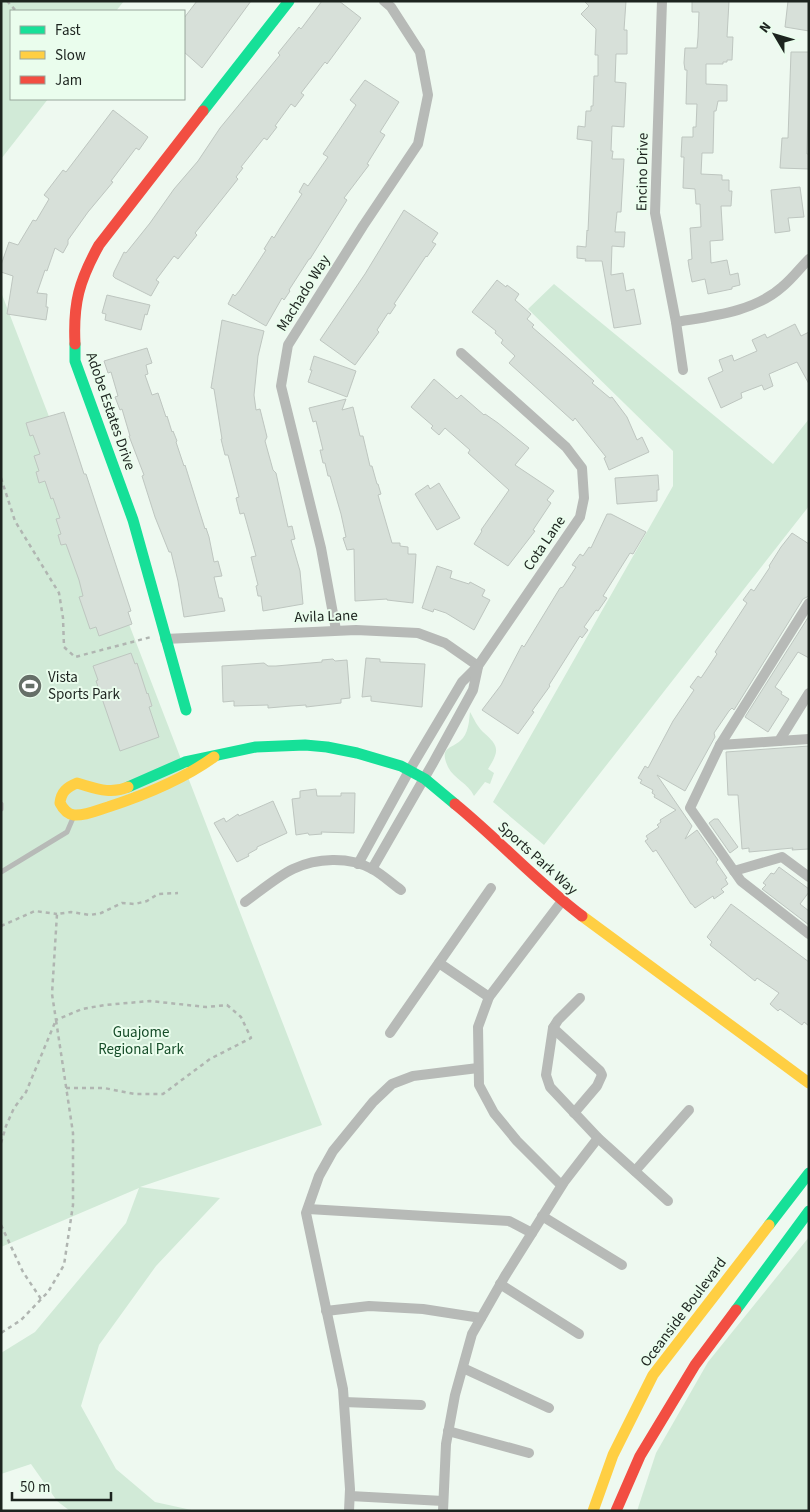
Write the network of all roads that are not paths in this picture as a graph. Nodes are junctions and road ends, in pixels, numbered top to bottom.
1 (289, 1) edge
2 (384, 1) edge
3 (662, 1) edge
4 (809, 259) edge
5 (676, 322) junction
6 (461, 353) dead end
7 (683, 370) dead end
8 (809, 603) edge
9 (336, 630) junction
10 (165, 638) junction
11 (478, 666) junction
12 (809, 693) edge
13 (186, 710) dead end
14 (809, 739) edge
15 (779, 742) junction
16 (720, 745) junction
17 (214, 757) junction
18 (409, 771) junction
19 (424, 779) junction
20 (1, 804) edge
21 (1, 809) edge
22 (74, 815) junction
23 (358, 864) junction
24 (372, 869) junction
25 (734, 871) junction
26 (1, 872) edge
27 (809, 877) edge
28 (491, 888) dead end
29 (401, 890) dead end
30 (562, 901) junction
31 (245, 902) dead end
32 (809, 934) edge
33 (439, 963) junction
34 (489, 997) junction
35 (580, 998) dead end
36 (553, 1028) junction
37 (390, 1033) dead end
38 (478, 1068) junction
39 (809, 1083) edge
40 (689, 1110) dead end
41 (574, 1113) junction
42 (598, 1138) junction
43 (635, 1171) junction
44 (809, 1173) edge
45 (561, 1185) junction
46 (668, 1201) dead end
47 (308, 1209) junction
48 (809, 1211) edge
49 (542, 1216) junction
50 (532, 1233) junction
51 (622, 1265) dead end
52 (500, 1284) junction
53 (326, 1311) junction
54 (481, 1318) junction
55 (579, 1334) dead end
56 (462, 1368) junction
57 (344, 1402) junction
58 (421, 1405) dead end
59 (549, 1408) dead end
60 (448, 1431) junction
61 (529, 1453) dead end
62 (350, 1496) junction
63 (443, 1506) edge
64 (349, 1511) edge
65 (593, 1511) edge
66 (616, 1511) edge

1 - 10 street, Adobe Estates Drive
2 - 9 street, Machado Way
3 - 5 street, Encino Drive
4 - 5 street
5 - 7 street, Encino Drive
6 - 11 street, Cota Lane
8 - 16 street
9 - 10 street, Avila Lane
9 - 11 street, Avila Lane
10 - 13 street, Adobe Estates Drive
11 - 18 street, Cota Lane
11 - 19 street, Cota Lane
12 - 15 street
14 - 15 street
15 - 16 street
16 - 25 street
17 - 18 street, Sports Park Way
17 - 22 street, Sports Park Way
17 - 22 street, Sports Park Way
18 - 19 street, Sports Park Way
18 - 23 street, Cota Lane
19 - 24 street, Cota Lane
19 - 30 street, Sports Park Way
20 - 21 lane
22 - 26 lane
23 - 24 street
23 - 31 street
24 - 29 street
25 - 27 street
25 - 32 street
28 - 33 street
30 - 34 street
30 - 39 street, Sports Park Way
33 - 34 street
33 - 37 street
34 - 38 street
35 - 36 street
36 - 41 street
36 - 41 street
38 - 45 street
38 - 47 street
40 - 43 street
41 - 42 street
42 - 43 street
42 - 45 street
43 - 46 street
44 - 65 street, Oceanside Boulevard
45 - 49 street
47 - 50 street
47 - 53 street
48 - 66 street
49 - 50 street
49 - 51 street
50 - 52 street
52 - 54 street
52 - 55 street
53 - 54 street
53 - 57 street
54 - 56 street
56 - 59 street
56 - 60 street
57 - 58 street
57 - 62 street
60 - 61 street
60 - 63 street
62 - 63 street
62 - 64 street

